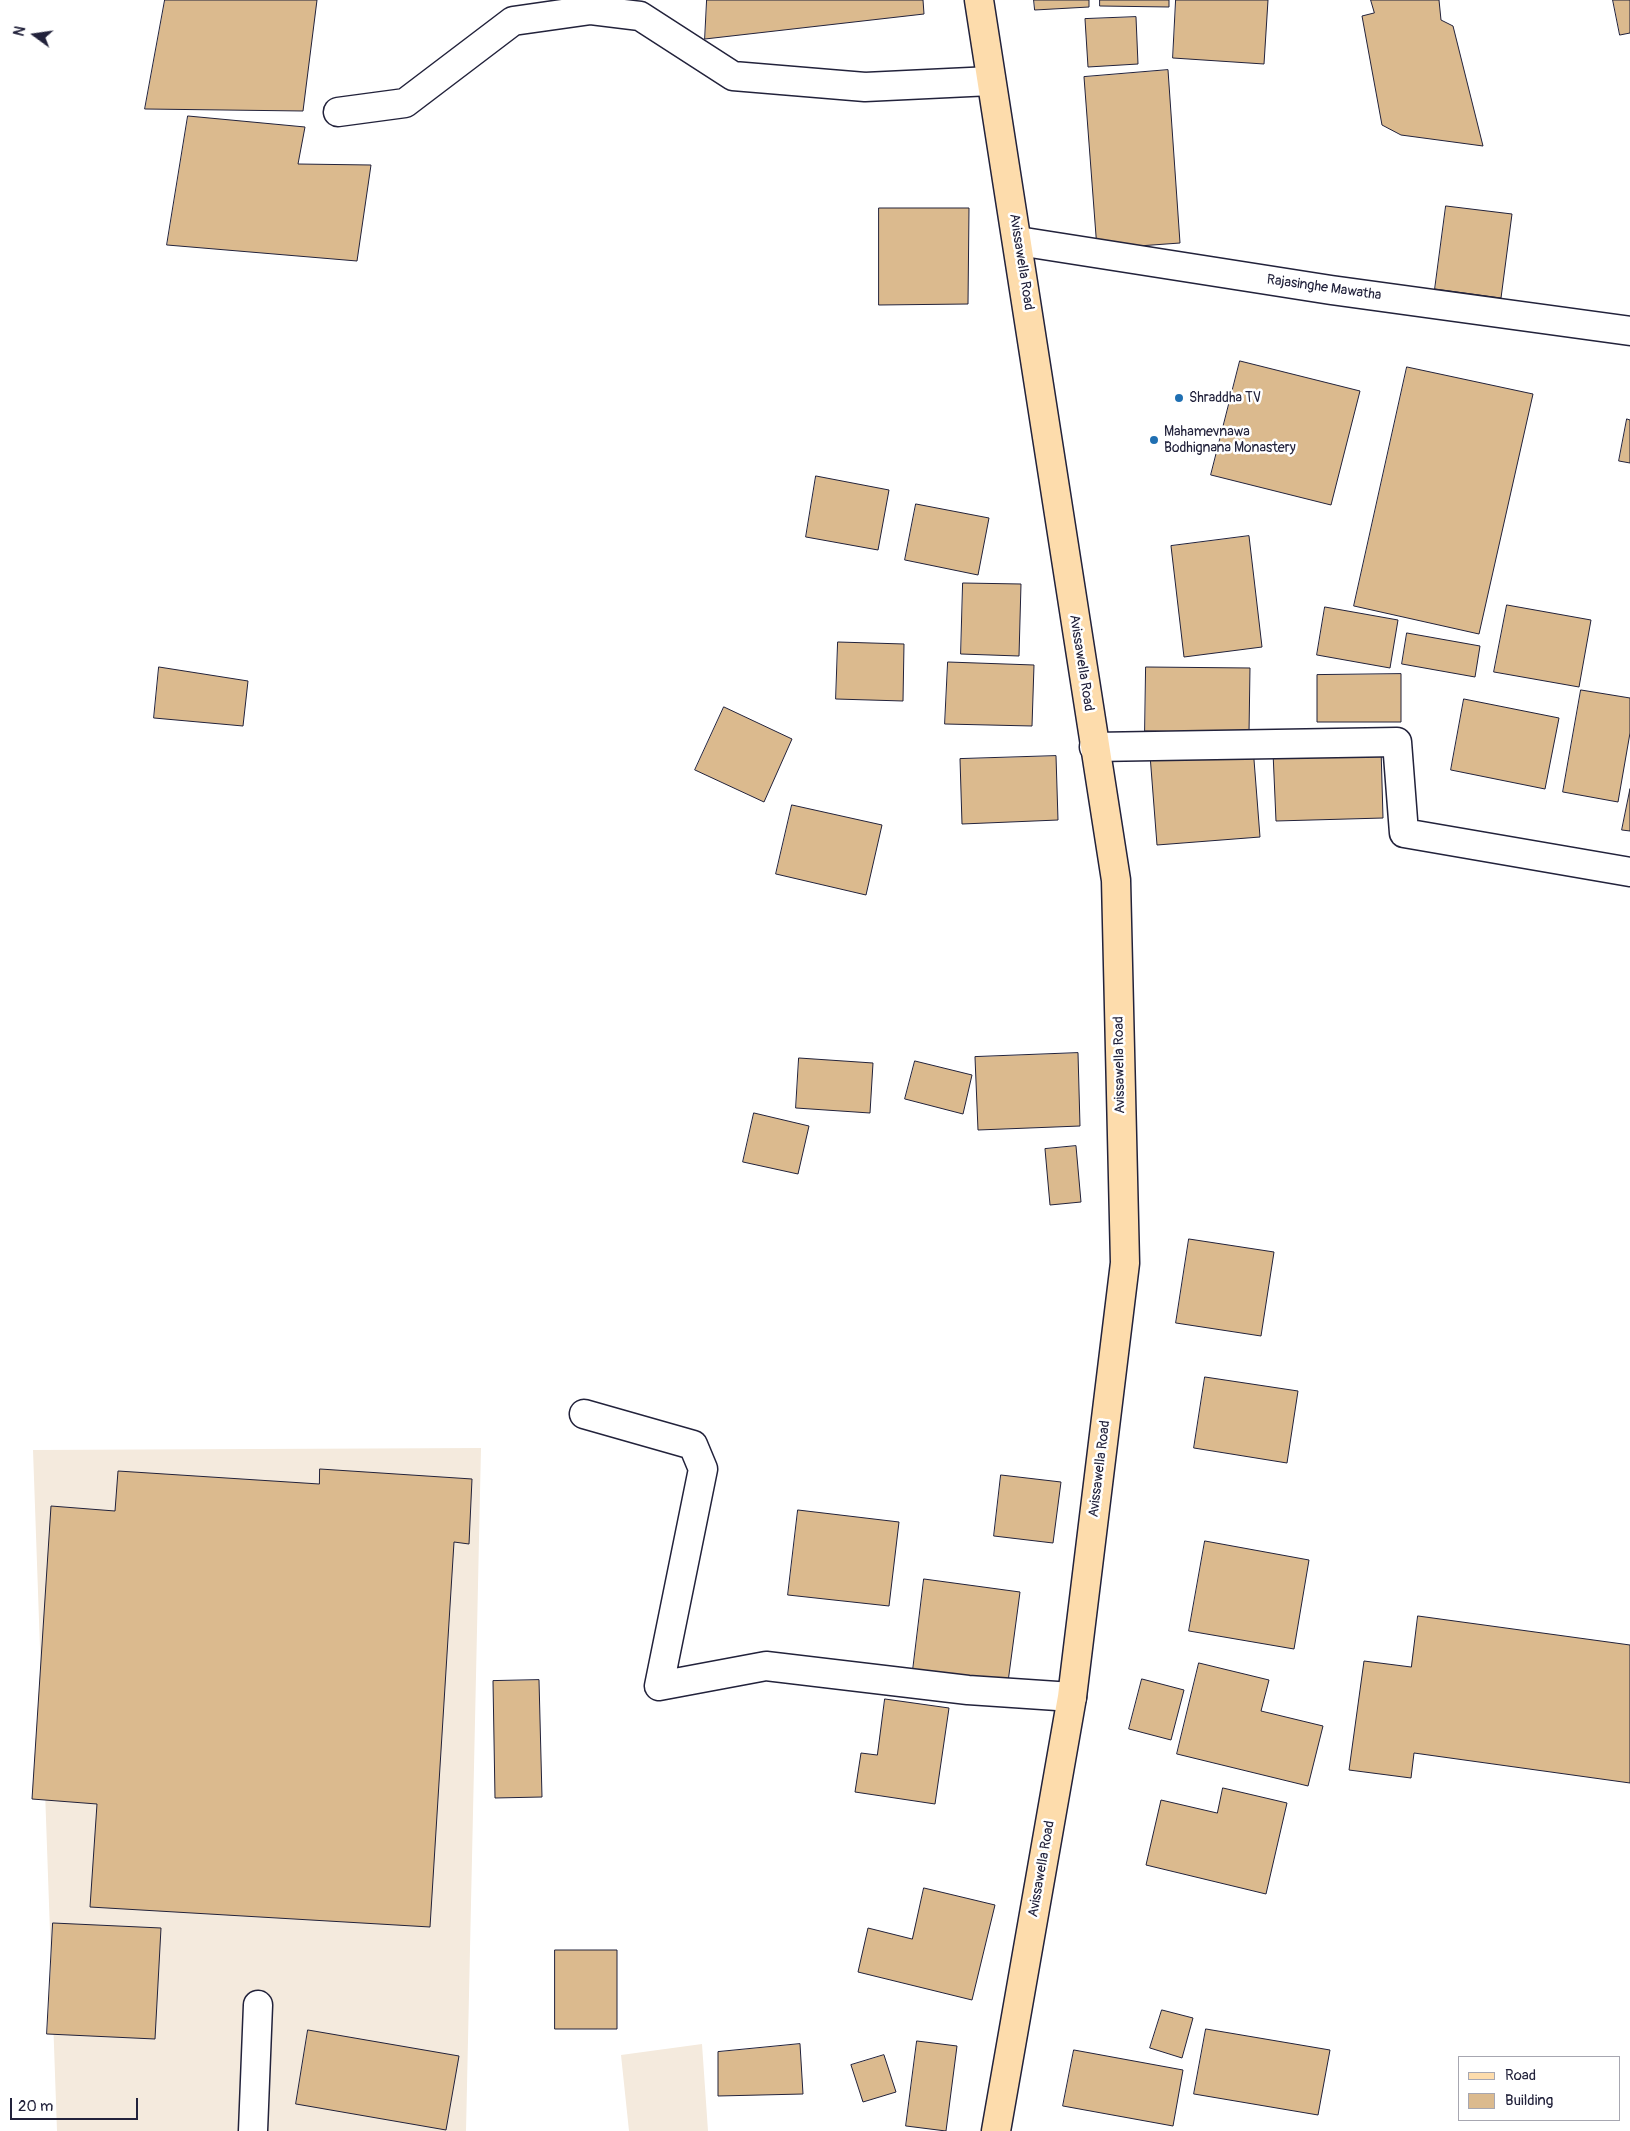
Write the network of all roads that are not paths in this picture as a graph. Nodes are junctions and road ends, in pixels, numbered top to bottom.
1 (979, 0) edge
2 (991, 81) junction
3 (338, 112) dead end
4 (1018, 241) junction
5 (1630, 331) edge
6 (1094, 747) junction
7 (1630, 872) edge
8 (584, 1414) dead end
9 (1072, 1697) junction
10 (258, 2005) dead end
11 (253, 2131) edge
12 (996, 2131) edge

1 - 2 main road, Avissawella Road
2 - 3 street
2 - 4 main road, Avissawella Road
4 - 5 street, Rajasinghe Mawatha
4 - 6 main road, Avissawella Road
6 - 7 street
6 - 9 main road, Avissawella Road
8 - 9 street
9 - 12 main road, Avissawella Road
10 - 11 street

